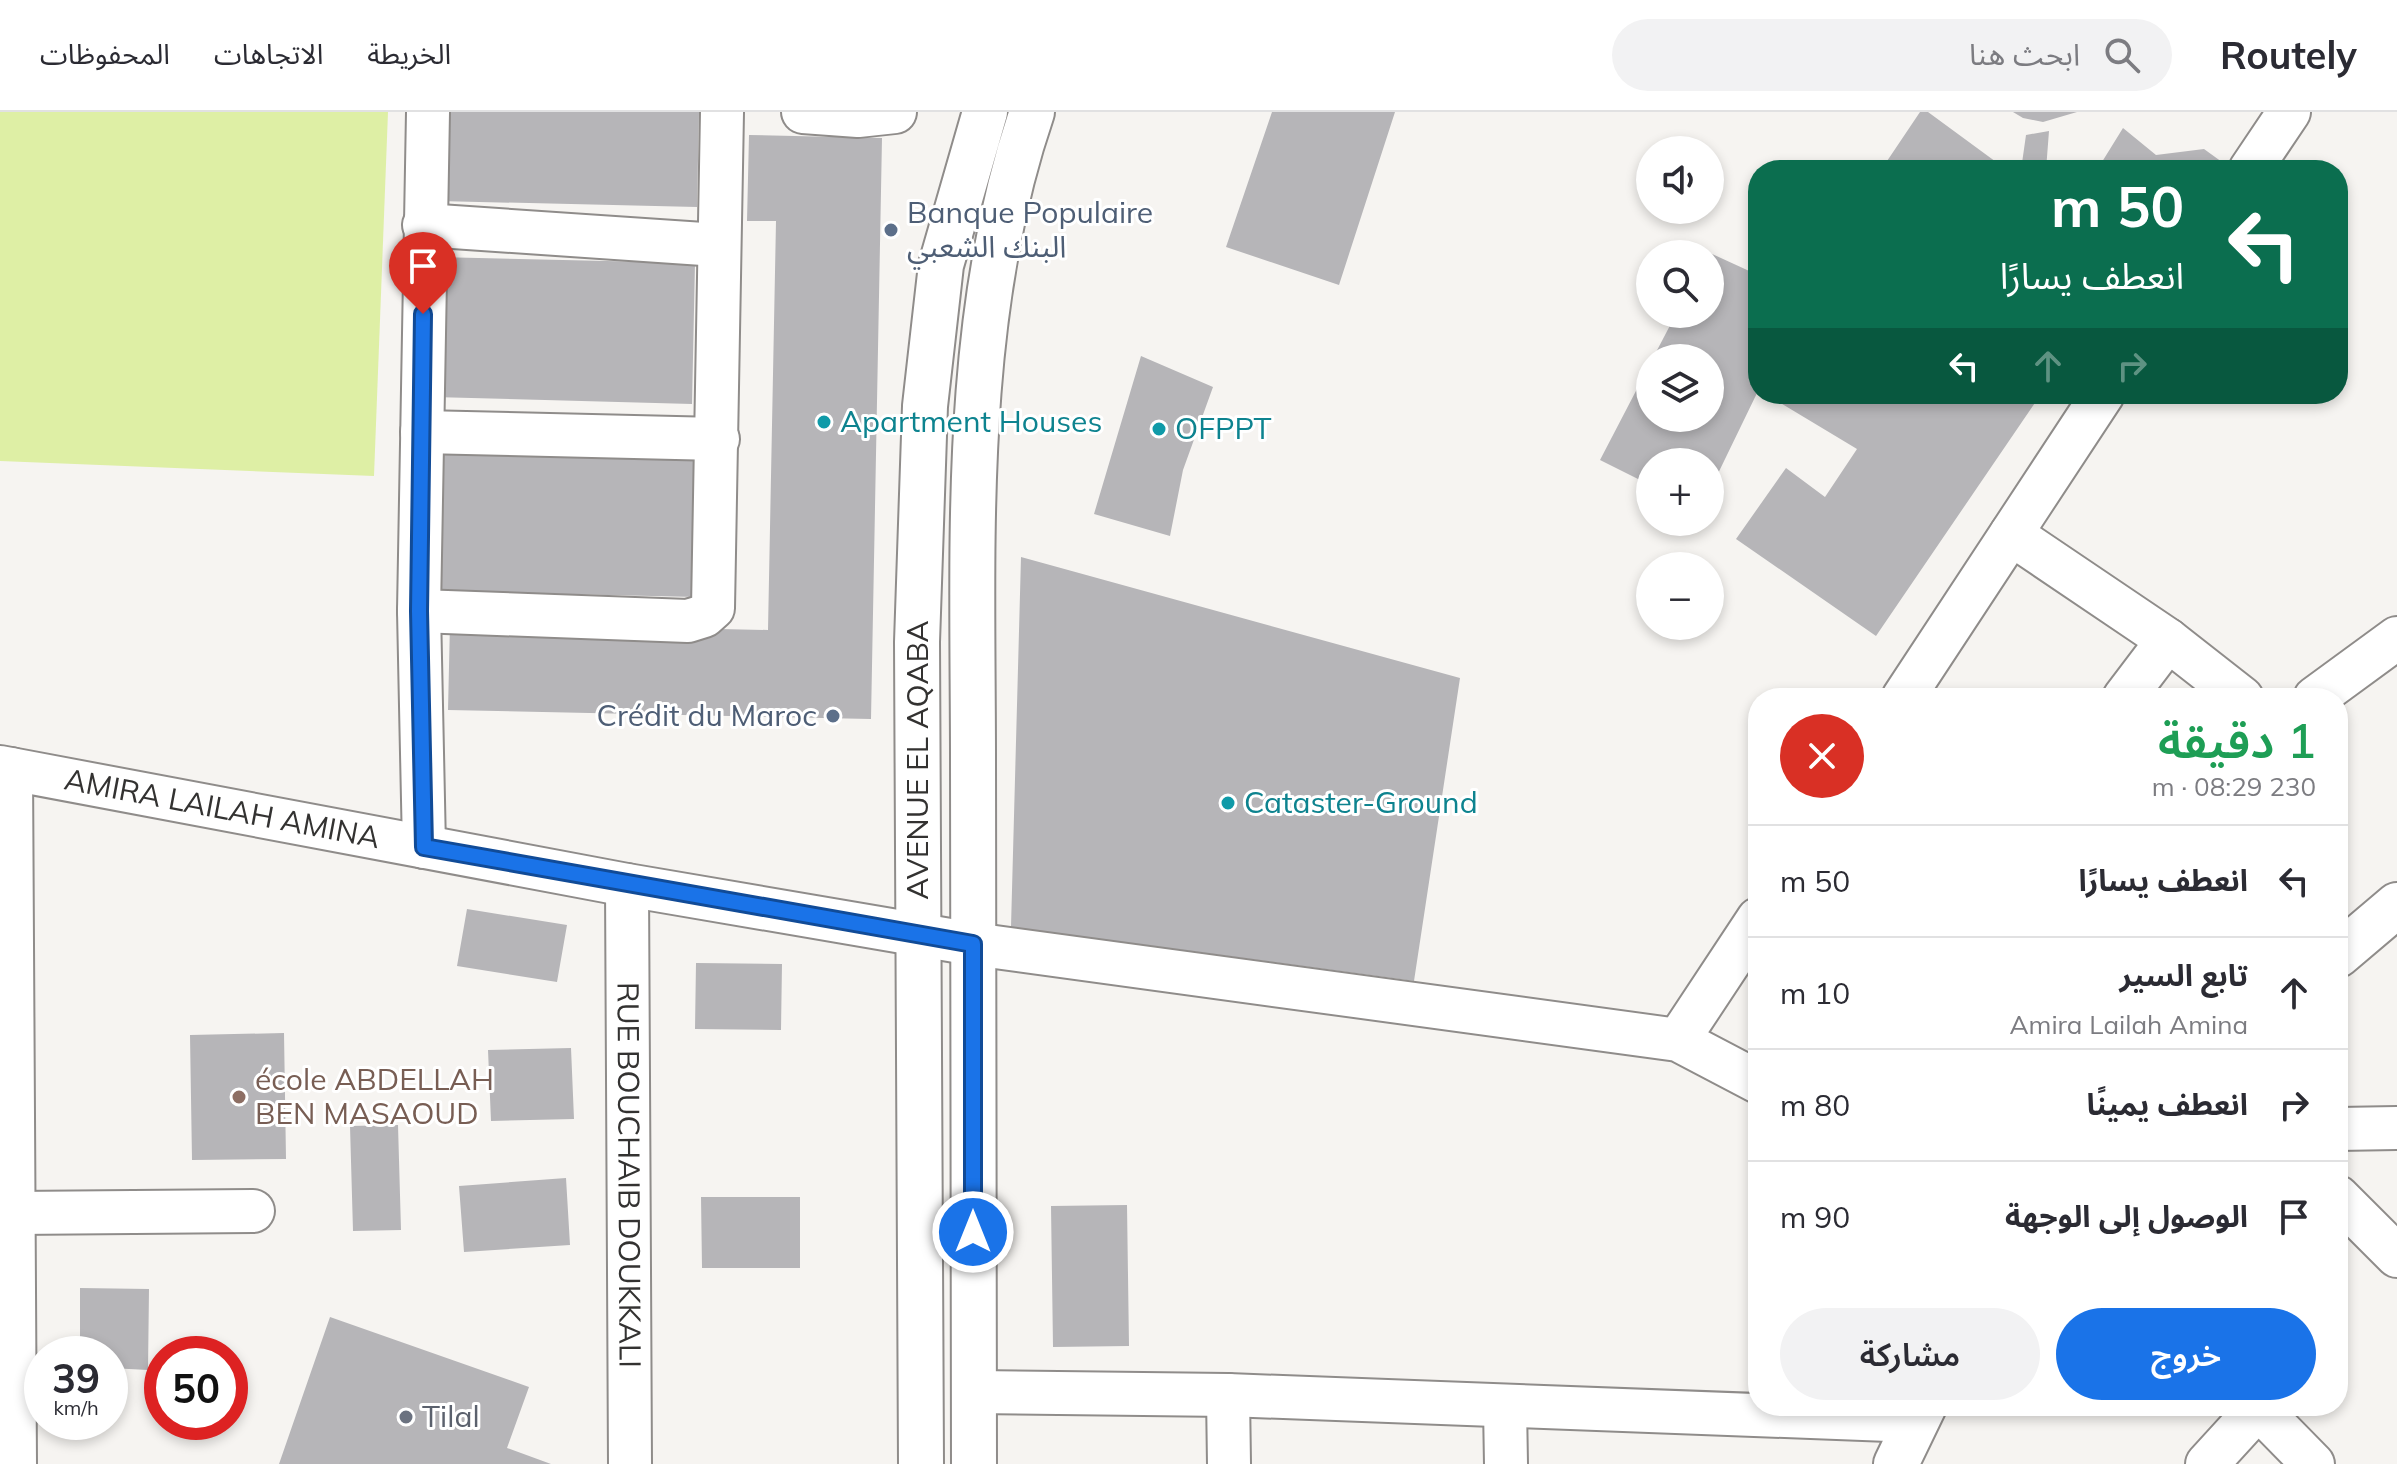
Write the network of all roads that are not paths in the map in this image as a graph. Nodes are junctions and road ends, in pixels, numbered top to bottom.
1 (428, 112) edge
2 (722, 112) edge
3 (803, 112) edge
4 (895, 112) edge
5 (985, 112) edge
6 (1032, 112) edge
7 (2289, 112) edge
8 (2257, 160) edge
9 (424, 225) junction
10 (718, 245) junction
11 (2096, 404) edge
12 (422, 432) junction
13 (718, 439) junction
14 (2011, 534) junction
15 (419, 611) junction
16 (2397, 638) edge
17 (2168, 640) junction
18 (1910, 688) edge
19 (2132, 688) edge
20 (2229, 688) edge
21 (2329, 688) edge
22 (6, 768) edge
23 (424, 847) junction
24 (627, 885) junction
25 (2397, 905) edge
26 (1748, 934) edge
27 (917, 935) junction
28 (973, 944) junction
29 (2348, 947) edge
30 (1678, 1040) junction
31 (1748, 1077) edge
32 (2397, 1128) edge
33 (2348, 1129) edge
34 (2348, 1207) edge
35 (253, 1211) dead end
36 (14, 1213) junction
37 (2397, 1256) edge
38 (974, 1392) junction
39 (1228, 1395) junction
40 (1505, 1407) junction
41 (1748, 1411) edge
42 (1918, 1416) edge
43 (2252, 1416) edge
44 (2268, 1416) edge
45 (15, 1464) edge
46 (630, 1464) edge
47 (921, 1464) edge
48 (974, 1464) edge
49 (1229, 1464) edge
50 (1506, 1464) edge
51 (1896, 1464) edge
52 (2207, 1464) edge
53 (2313, 1464) edge

1 - 9 street
2 - 10 street
3 - 4 street
5 - 27 main road, AVENUE EL AQABA
6 - 28 main road, AVENUE EL AQABA
7 - 8 street
9 - 10 street
9 - 12 street
10 - 13 street
11 - 14 street
12 - 13 street
12 - 15 street
13 - 15 street
14 - 17 street
14 - 18 street
15 - 23 street
16 - 21 street
17 - 19 street
17 - 20 street
22 - 23 street, AMIRA LAILAH AMINA
22 - 36 street
23 - 24 street, AMIRA LAILAH AMINA
24 - 27 street, AMIRA LAILAH AMINA
24 - 46 street, RUE BOUCHAIB DOUKKALI
25 - 29 main road
26 - 30 street
27 - 28 street, AMIRA LAILAH AMINA
27 - 47 main road, AVENUE EL AQABA
28 - 30 street, AMIRA LAILAH AMINA
28 - 38 main road, AVENUE EL AQABA
30 - 31 street, AMIRA LAILAH AMINA
32 - 33 street
34 - 37 street
35 - 36 street
36 - 45 street
38 - 39 street
38 - 48 main road, AVENUE EL AQABA
39 - 40 street
39 - 49 street
40 - 41 street
40 - 50 street
42 - 51 main road
43 - 52 street
44 - 53 street

